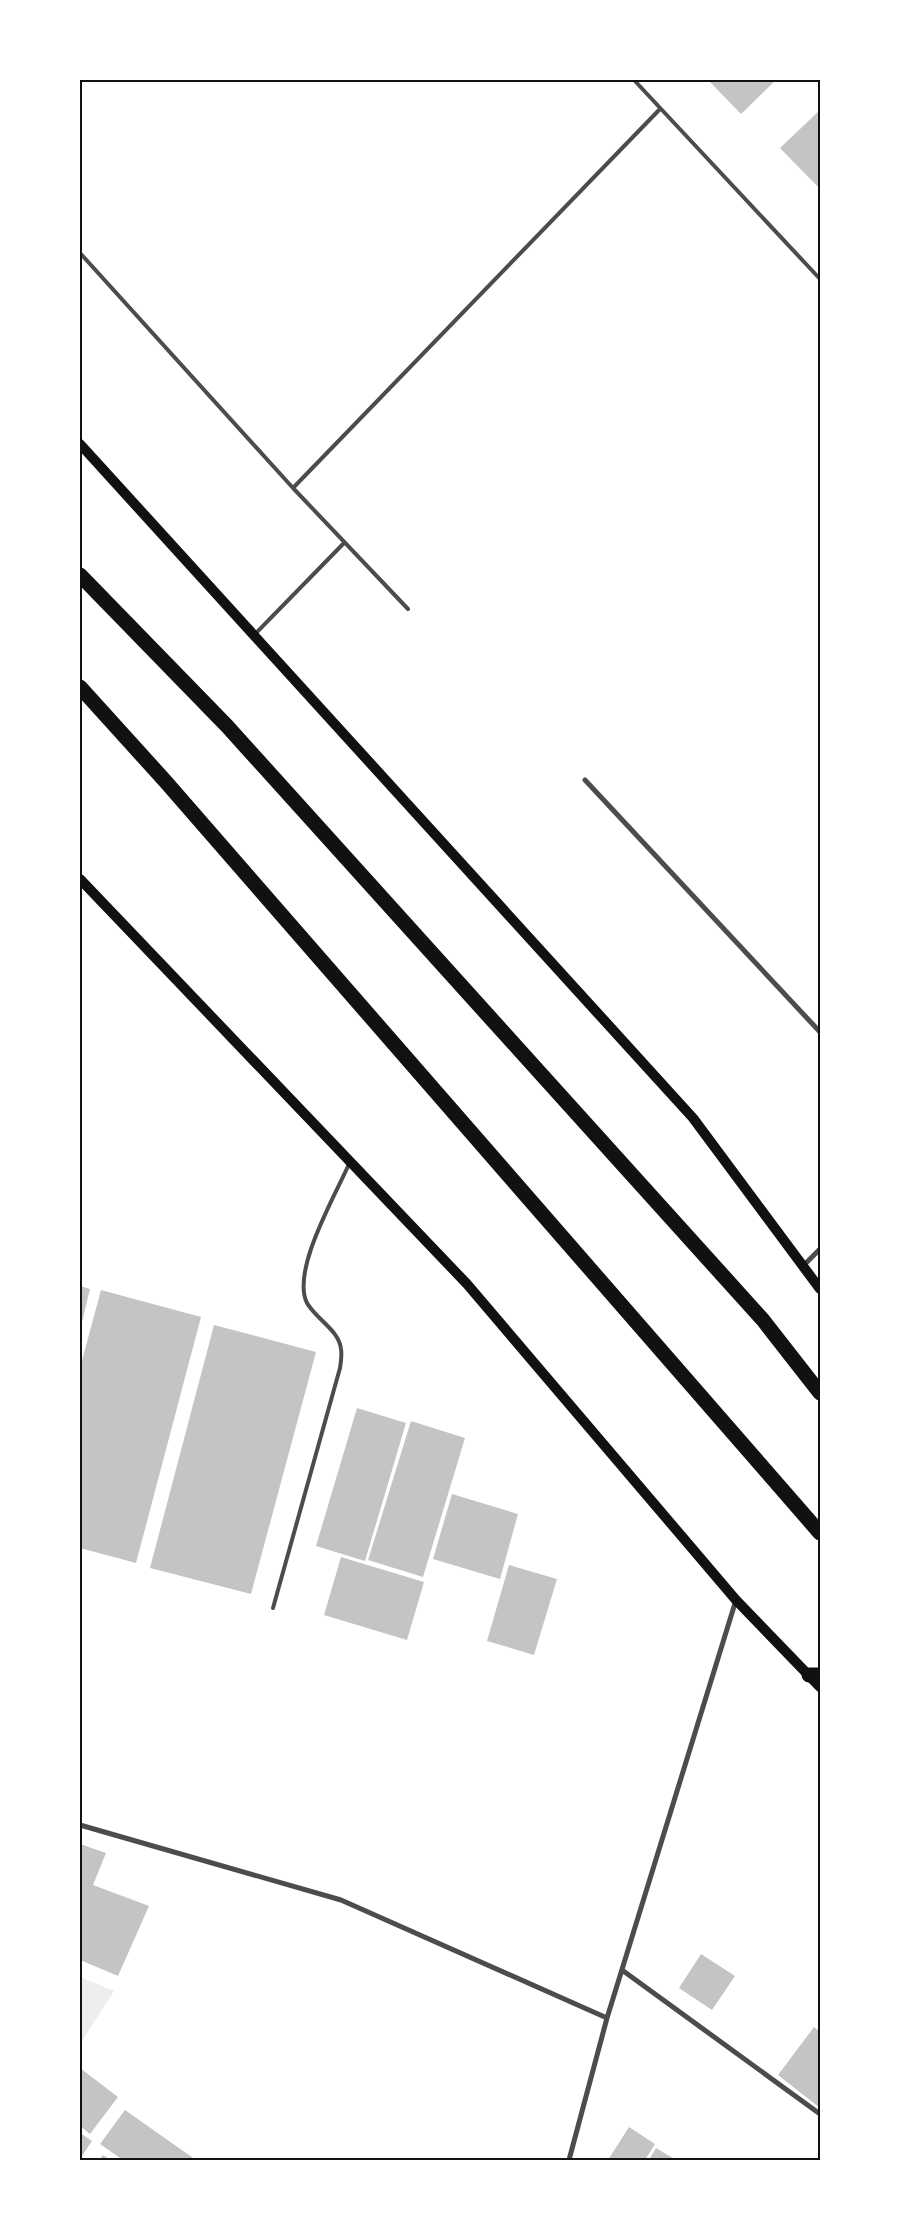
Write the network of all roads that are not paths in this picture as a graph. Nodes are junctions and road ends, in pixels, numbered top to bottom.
1 (634, 80) edge
2 (660, 109) junction
3 (80, 253) edge
4 (820, 279) edge
5 (80, 444) edge
6 (293, 488) junction
7 (344, 543) junction
8 (80, 575) edge
9 (408, 608) dead end
10 (254, 635) junction
11 (80, 687) edge
12 (585, 780) dead end
13 (80, 879) edge
14 (820, 1032) edge
15 (350, 1162) junction
16 (820, 1249) edge
17 (803, 1266) junction
18 (820, 1289) edge
19 (820, 1393) edge
20 (817, 1529) edge
21 (736, 1600) junction
22 (272, 1608) dead end
23 (814, 1675) edge
24 (820, 1687) edge
25 (80, 1825) edge
26 (622, 1970) junction
27 (607, 2018) junction
28 (820, 2114) edge
29 (569, 2160) edge

1 - 2 lane
2 - 4 lane
2 - 6 lane
3 - 6 lane
5 - 10 main road
6 - 7 lane
7 - 9 lane
7 - 10 lane
8 - 19 highway
10 - 17 main road
11 - 20 highway
12 - 14 street
13 - 15 main road
15 - 21 main road
15 - 22 lane
16 - 17 street
17 - 18 main road
21 - 23 main road
21 - 26 street
23 - 24 main road
25 - 27 street
26 - 27 street
26 - 28 street
27 - 29 street

